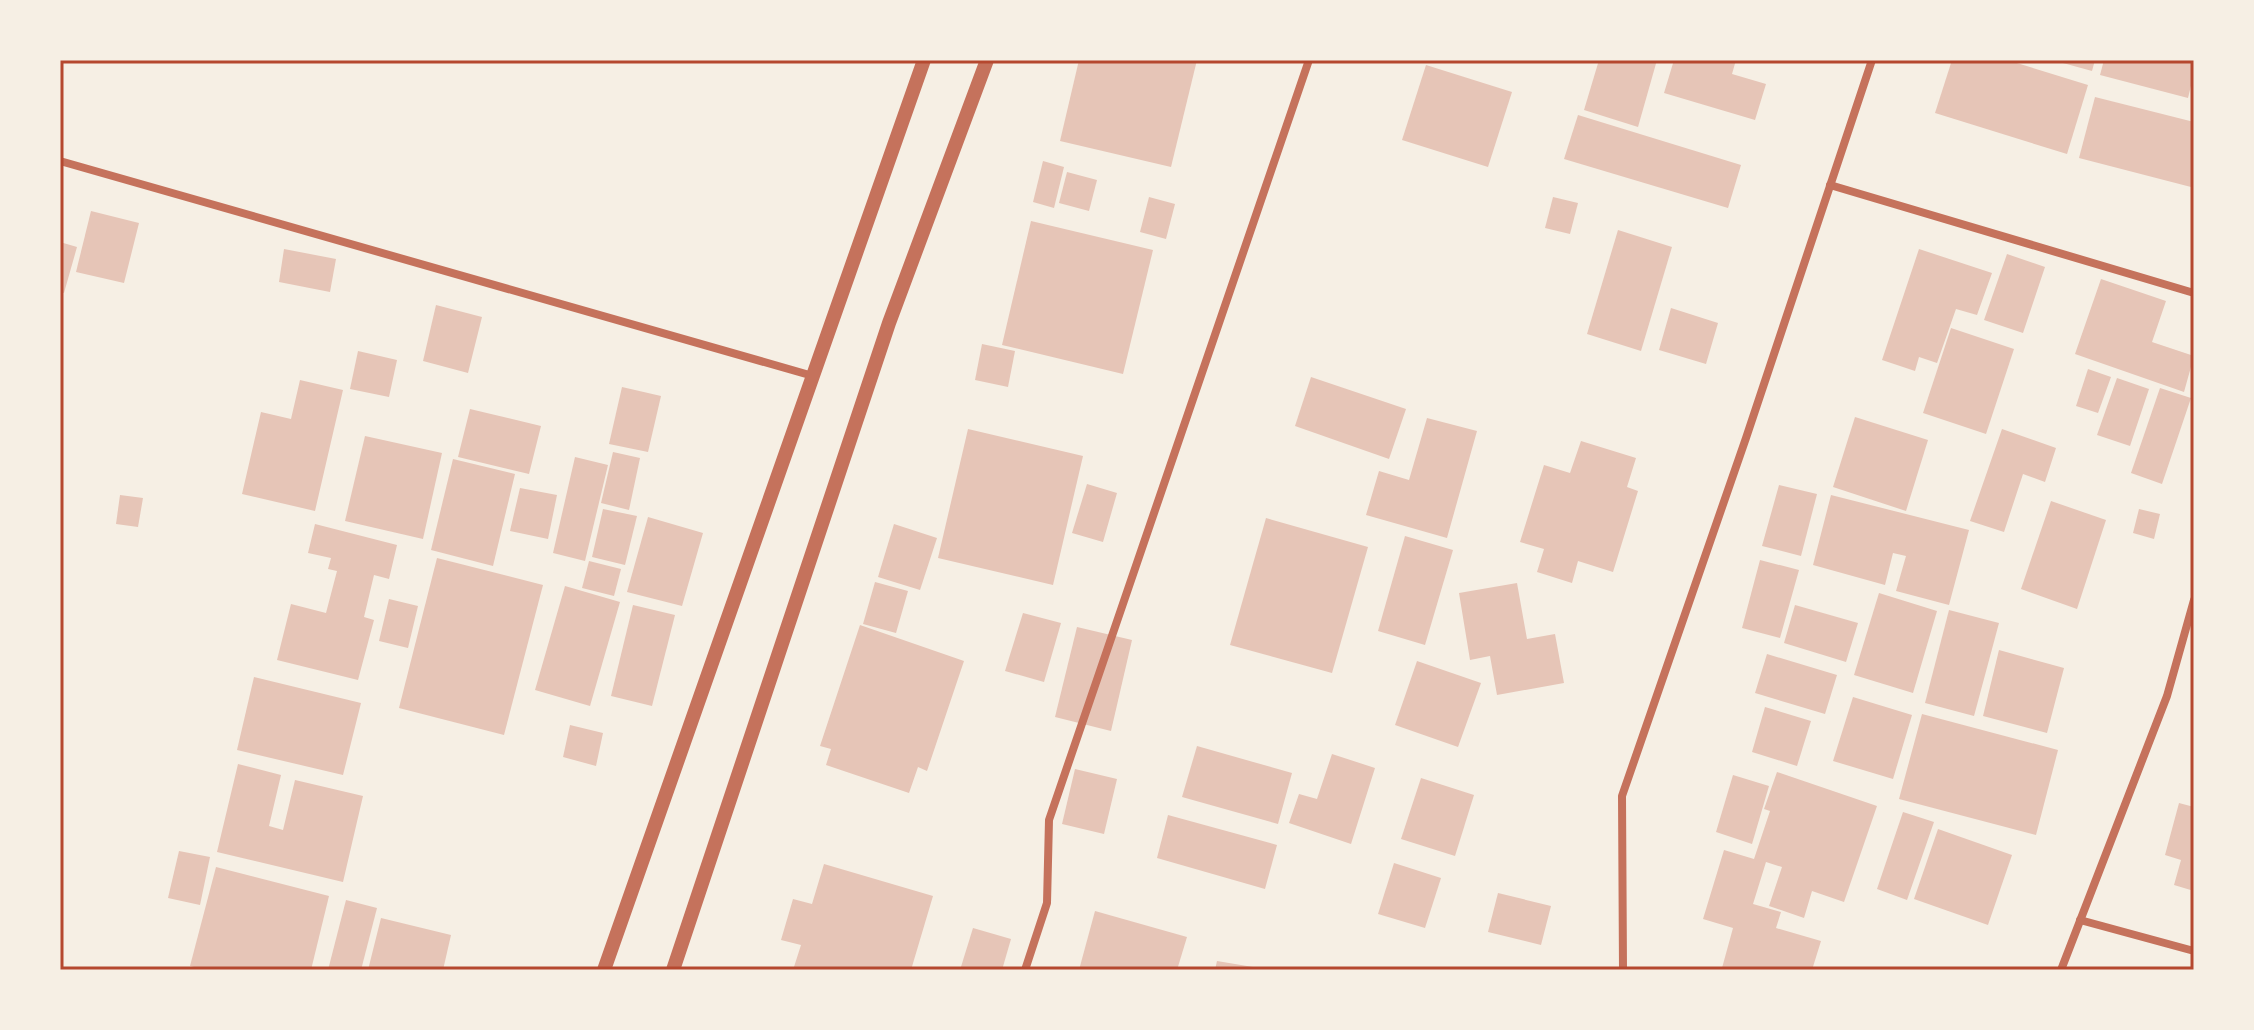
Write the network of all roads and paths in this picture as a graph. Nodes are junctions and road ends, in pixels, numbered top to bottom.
1 (924, 60) edge
2 (987, 60) edge
3 (1309, 60) edge
4 (1872, 60) edge
5 (60, 161) edge
6 (1830, 185) junction
7 (2194, 293) edge
8 (813, 376) junction
9 (2194, 600) edge
10 (2080, 920) junction
11 (2194, 951) edge
12 (604, 970) edge
13 (673, 970) edge
14 (1025, 970) edge
15 (1623, 970) edge
16 (2061, 970) edge

1 - 8 street
2 - 13 street
3 - 14 street
4 - 6 street
5 - 8 street
6 - 7 street
6 - 15 street
8 - 12 street
9 - 10 street
10 - 11 street
10 - 16 street

